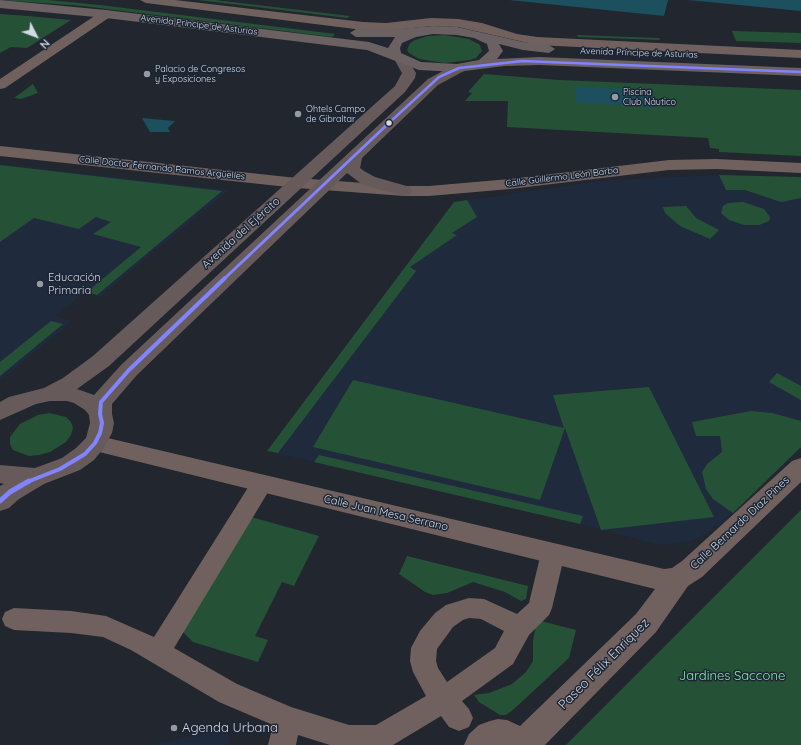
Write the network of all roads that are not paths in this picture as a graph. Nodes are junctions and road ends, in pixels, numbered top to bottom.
1 (146, 0) edge
2 (0, 4) edge
3 (125, 4) dead end
4 (106, 14) junction
5 (422, 32) junction
6 (478, 35) junction
7 (801, 54) edge
8 (398, 57) junction
9 (801, 59) edge
10 (466, 67) junction
11 (801, 72) edge
12 (0, 85) edge
13 (0, 151) edge
14 (355, 154) junction
15 (801, 168) edge
16 (297, 182) junction
17 (323, 185) junction
18 (404, 192) junction
19 (50, 394) junction
20 (1, 411) edge
21 (100, 414) junction
22 (95, 443) junction
23 (801, 467) edge
24 (0, 474) edge
25 (37, 477) junction
26 (262, 484) junction
27 (0, 501) edge
28 (553, 553) junction
29 (678, 578) junction
30 (14, 619) dead end
31 (520, 627) junction
32 (158, 652) junction
33 (451, 709) junction
34 (288, 719) junction
35 (282, 745) edge
36 (480, 745) edge
37 (522, 745) edge

1 - 7 street
2 - 4 highway, Avenida Príncipe de Asturias
3 - 5 highway, Avenida Príncipe de Asturias
4 - 8 highway, Avenida Príncipe de Asturias
4 - 12 street
5 - 6 highway, Avenida Príncipe de Asturias
5 - 8 highway
6 - 9 highway, Avenida Príncipe de Asturias
6 - 10 highway
8 - 10 highway, Avenida Príncipe de Asturias
8 - 16 main road, Avenida del Ejército
10 - 11 highway, Avenida Príncipe de Asturias
10 - 14 main road, Avenida del Ejército
13 - 16 street, Calle Doctor Fernando Ramos Argüelles
14 - 17 main road, Avenida del Ejército
14 - 18 main road
15 - 18 street, Calle Guillermo León Barba
16 - 17 street, Calle Doctor Fernando Ramos Argüelles
16 - 19 main road, Avenida del Ejército
17 - 18 street, Calle Guillermo León Barba
17 - 21 main road, Avenida del Ejército
19 - 20 main road
19 - 21 main road
21 - 22 main road, Avenida del Ejército
22 - 25 main road
22 - 26 street, Calle Juan Mesa Serrano
23 - 29 street, Calle Bernardo Díaz Pines
24 - 25 main road
25 - 27 main road
26 - 28 street, Calle Juan Mesa Serrano
26 - 32 street
28 - 29 street, Calle Juan Mesa Serrano
28 - 31 street
29 - 37 street, Paseo Félix Enriquez
30 - 32 street
31 - 33 street
31 - 33 street
32 - 34 street
33 - 34 street
34 - 35 street
36 - 37 street, Paseo Félix Enriquez

